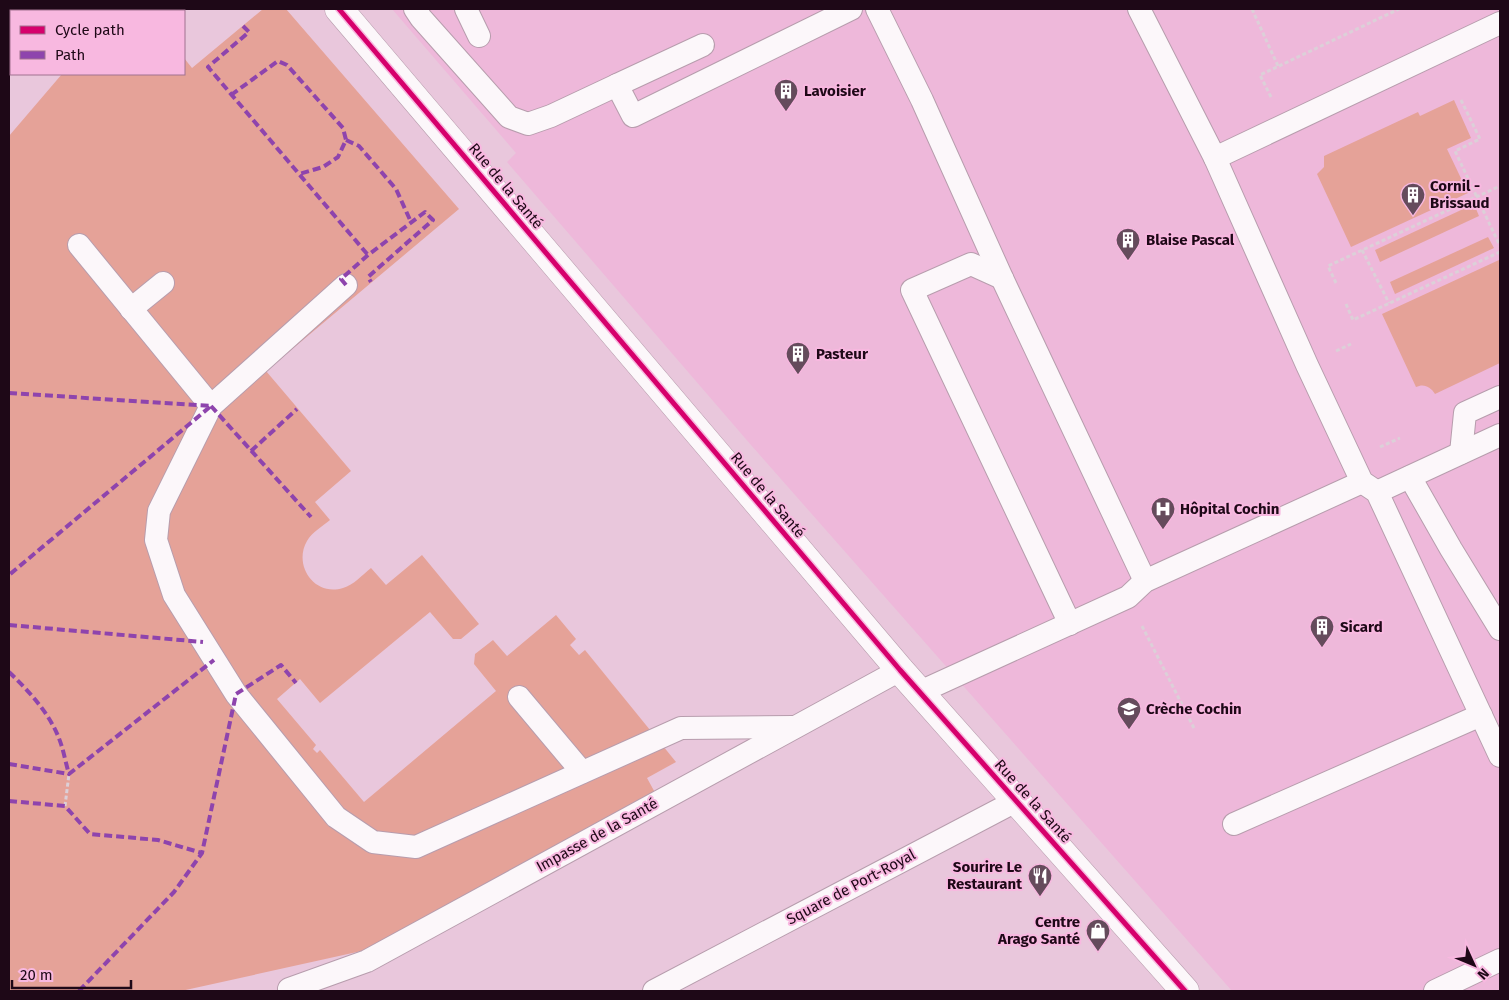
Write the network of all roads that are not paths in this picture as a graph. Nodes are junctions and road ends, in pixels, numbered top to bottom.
1 (339, 9) edge
2 (415, 9) edge
3 (466, 9) edge
4 (851, 9) edge
5 (877, 9) edge
6 (1139, 9) edge
7 (1500, 23) edge
8 (479, 36) dead end
9 (704, 45) dead end
10 (617, 85) junction
11 (1215, 158) junction
12 (79, 246) dead end
13 (1002, 278) junction
14 (163, 283) dead end
15 (346, 285) dead end
16 (131, 309) junction
17 (1500, 397) edge
18 (211, 406) junction
19 (1500, 435) edge
20 (1461, 453) junction
21 (1410, 477) junction
22 (1370, 487) junction
23 (1145, 581) junction
24 (1070, 624) junction
25 (1500, 629) edge
26 (900, 670) junction
27 (920, 692) junction
28 (518, 697) dead end
29 (1481, 715) junction
30 (794, 727) junction
31 (1500, 756) edge
32 (582, 772) junction
33 (1016, 801) junction
34 (1234, 824) dead end
35 (1500, 960) edge
36 (691, 983) edge
37 (289, 989) dead end
38 (654, 991) edge
39 (1185, 991) edge
40 (1435, 991) edge

1 - 26 street, Rue de la Santé
2 - 10 lane
3 - 8 lane
4 - 10 lane
5 - 13 lane
6 - 11 lane
7 - 11 lane
9 - 10 lane
11 - 22 lane
12 - 16 lane
13 - 23 lane
13 - 24 lane
14 - 16 lane
15 - 18 lane
16 - 18 lane
17 - 20 lane
18 - 32 lane
19 - 20 lane
20 - 21 lane
21 - 22 lane
21 - 25 lane
22 - 23 lane
22 - 29 lane
23 - 24 lane
24 - 27 lane
26 - 27 street, Rue de la Santé
26 - 30 lane, Impasse de la Santé
27 - 33 street, Rue de la Santé
28 - 32 lane
29 - 31 lane
29 - 34 lane
30 - 32 lane
30 - 37 lane, Impasse de la Santé
33 - 36 lane, Square de Port-Royal
33 - 39 street, Rue de la Santé
35 - 40 lane
36 - 38 lane, Square de Port-Royal

